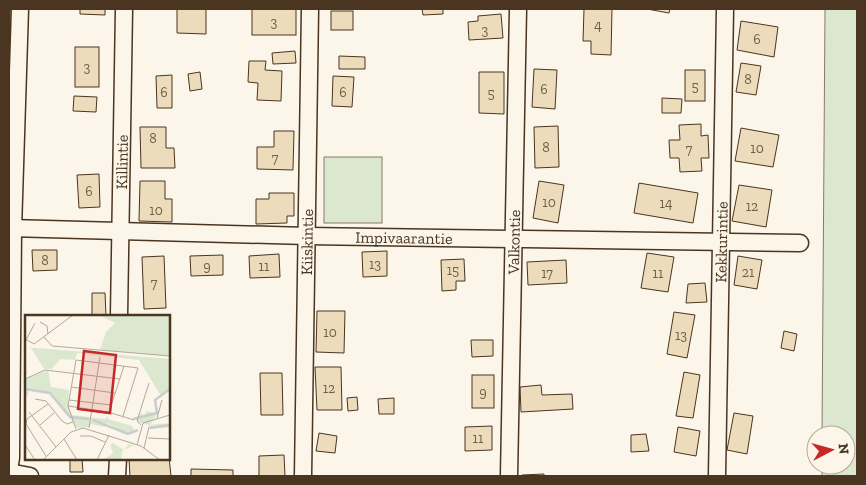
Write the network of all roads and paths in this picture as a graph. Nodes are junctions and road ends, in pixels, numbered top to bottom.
1 (20, 9) edge
2 (124, 9) edge
3 (310, 9) edge
4 (518, 9) edge
5 (726, 9) edge
6 (11, 228) edge
7 (119, 231) junction
8 (307, 236) junction
9 (513, 239) junction
10 (721, 242) junction
11 (800, 243) dead end
12 (119, 315) edge
13 (118, 460) edge
14 (9, 470) edge
15 (30, 476) edge
16 (117, 476) edge
17 (303, 476) edge
18 (509, 476) edge
19 (717, 476) edge

1 - 6 street
2 - 7 street, Killintie
3 - 8 street, Kiiskintie
4 - 9 street, Valkontie
5 - 10 street, Kekkurintie
6 - 7 street, Impivaarantie
6 - 14 street
7 - 8 street, Impivaarantie
7 - 12 street, Killintie
8 - 9 street, Impivaarantie
8 - 17 street, Kiiskintie
9 - 10 street, Impivaarantie
9 - 18 street, Valkontie
10 - 11 street, Impivaarantie
10 - 19 street, Kekkurintie
13 - 16 street
14 - 15 street

